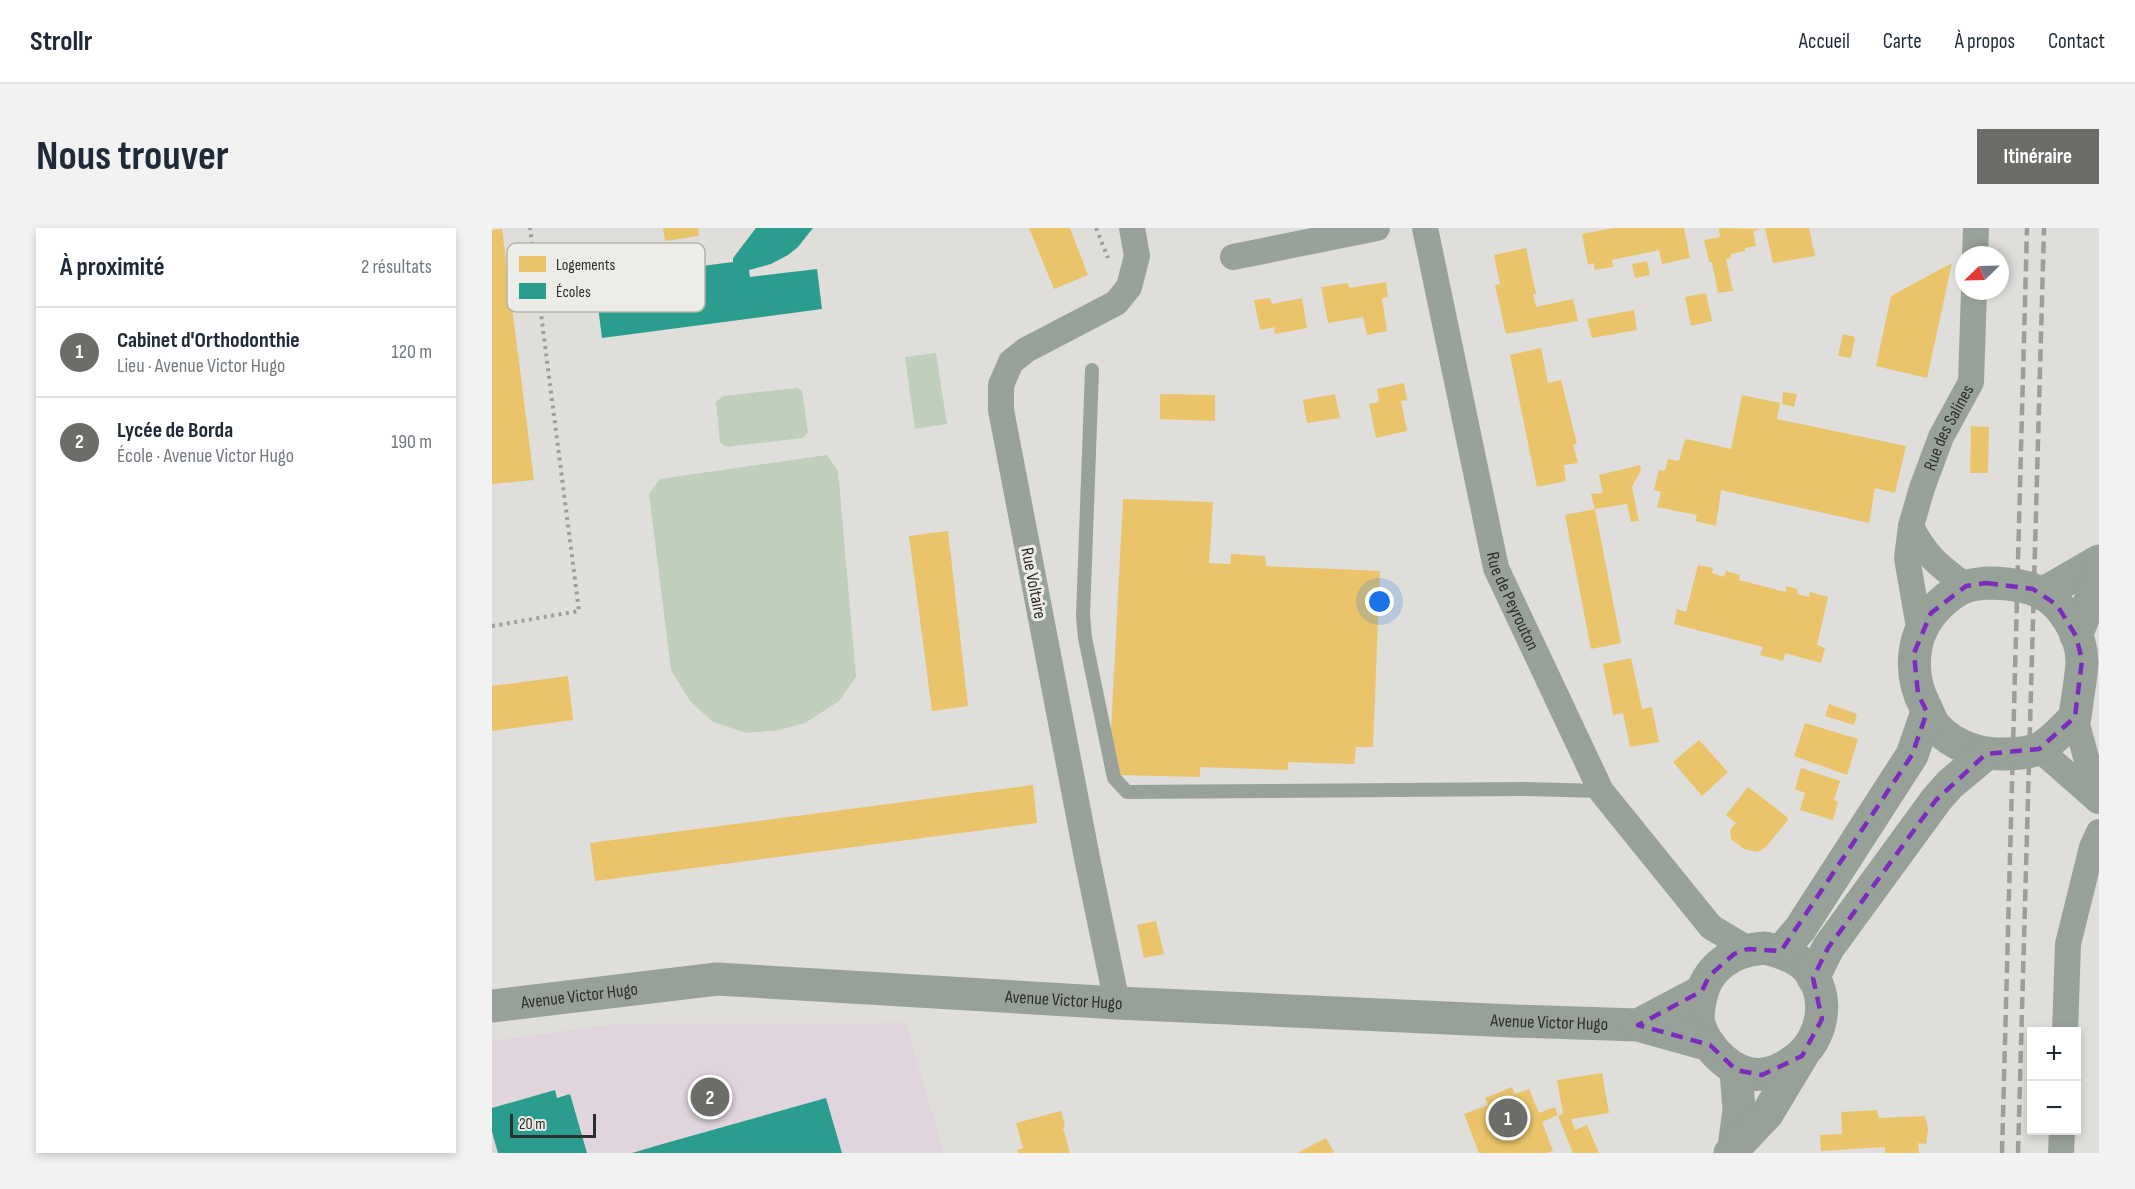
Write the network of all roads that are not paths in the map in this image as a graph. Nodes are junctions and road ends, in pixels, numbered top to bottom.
1 (1132, 228) edge
2 (1377, 228) edge
3 (1425, 228) edge
4 (1976, 228) edge
5 (1975, 246) edge
6 (1233, 257) dead end
7 (1974, 300) edge
8 (1092, 370) dead end
9 (1911, 526) junction
10 (2099, 561) edge
11 (2099, 578) edge
12 (1966, 586) junction
13 (2042, 594) junction
14 (1920, 633) junction
15 (2076, 636) junction
16 (1928, 712) junction
17 (2074, 717) junction
18 (2039, 749) junction
19 (1986, 754) junction
20 (1601, 791) junction
21 (2099, 802) edge
22 (2099, 832) edge
23 (1712, 927) junction
24 (1748, 949) junction
25 (1780, 951) junction
26 (1720, 964) junction
27 (1814, 978) junction
28 (1702, 991) junction
29 (1117, 1003) junction
30 (492, 1006) edge
31 (1638, 1025) junction
32 (2065, 1027) edge
33 (1710, 1045) junction
34 (1802, 1056) junction
35 (1736, 1070) junction
36 (2062, 1135) edge
37 (1732, 1150) edge
38 (2061, 1153) edge

1 - 29 street, Rue Voltaire
2 - 6 street
3 - 20 street, Rue de Peyrouton
4 - 5 street
7 - 9 street, Rue des Salines
8 - 20 lane
9 - 12 street
9 - 14 street, Rue des Salines
10 - 13 main road
11 - 15 main road
12 - 13 main road
12 - 14 main road
13 - 15 main road
14 - 16 main road
15 - 17 main road
16 - 19 main road
16 - 25 main road
17 - 18 main road
17 - 21 street
18 - 19 main road
18 - 21 street
19 - 27 main road
20 - 23 street, Rue de Peyrouton
22 - 32 street
23 - 24 street, Rue de Peyrouton
23 - 26 street, Rue de Peyrouton
24 - 25 main road
24 - 26 main road
25 - 27 main road
26 - 28 main road
27 - 34 main road
28 - 31 main road, Avenue Victor Hugo
28 - 33 main road
29 - 30 main road, Avenue Victor Hugo
29 - 31 main road, Avenue Victor Hugo
31 - 33 main road, Avenue Victor Hugo
33 - 35 main road
34 - 35 main road
34 - 37 main road
35 - 37 main road
36 - 38 street

